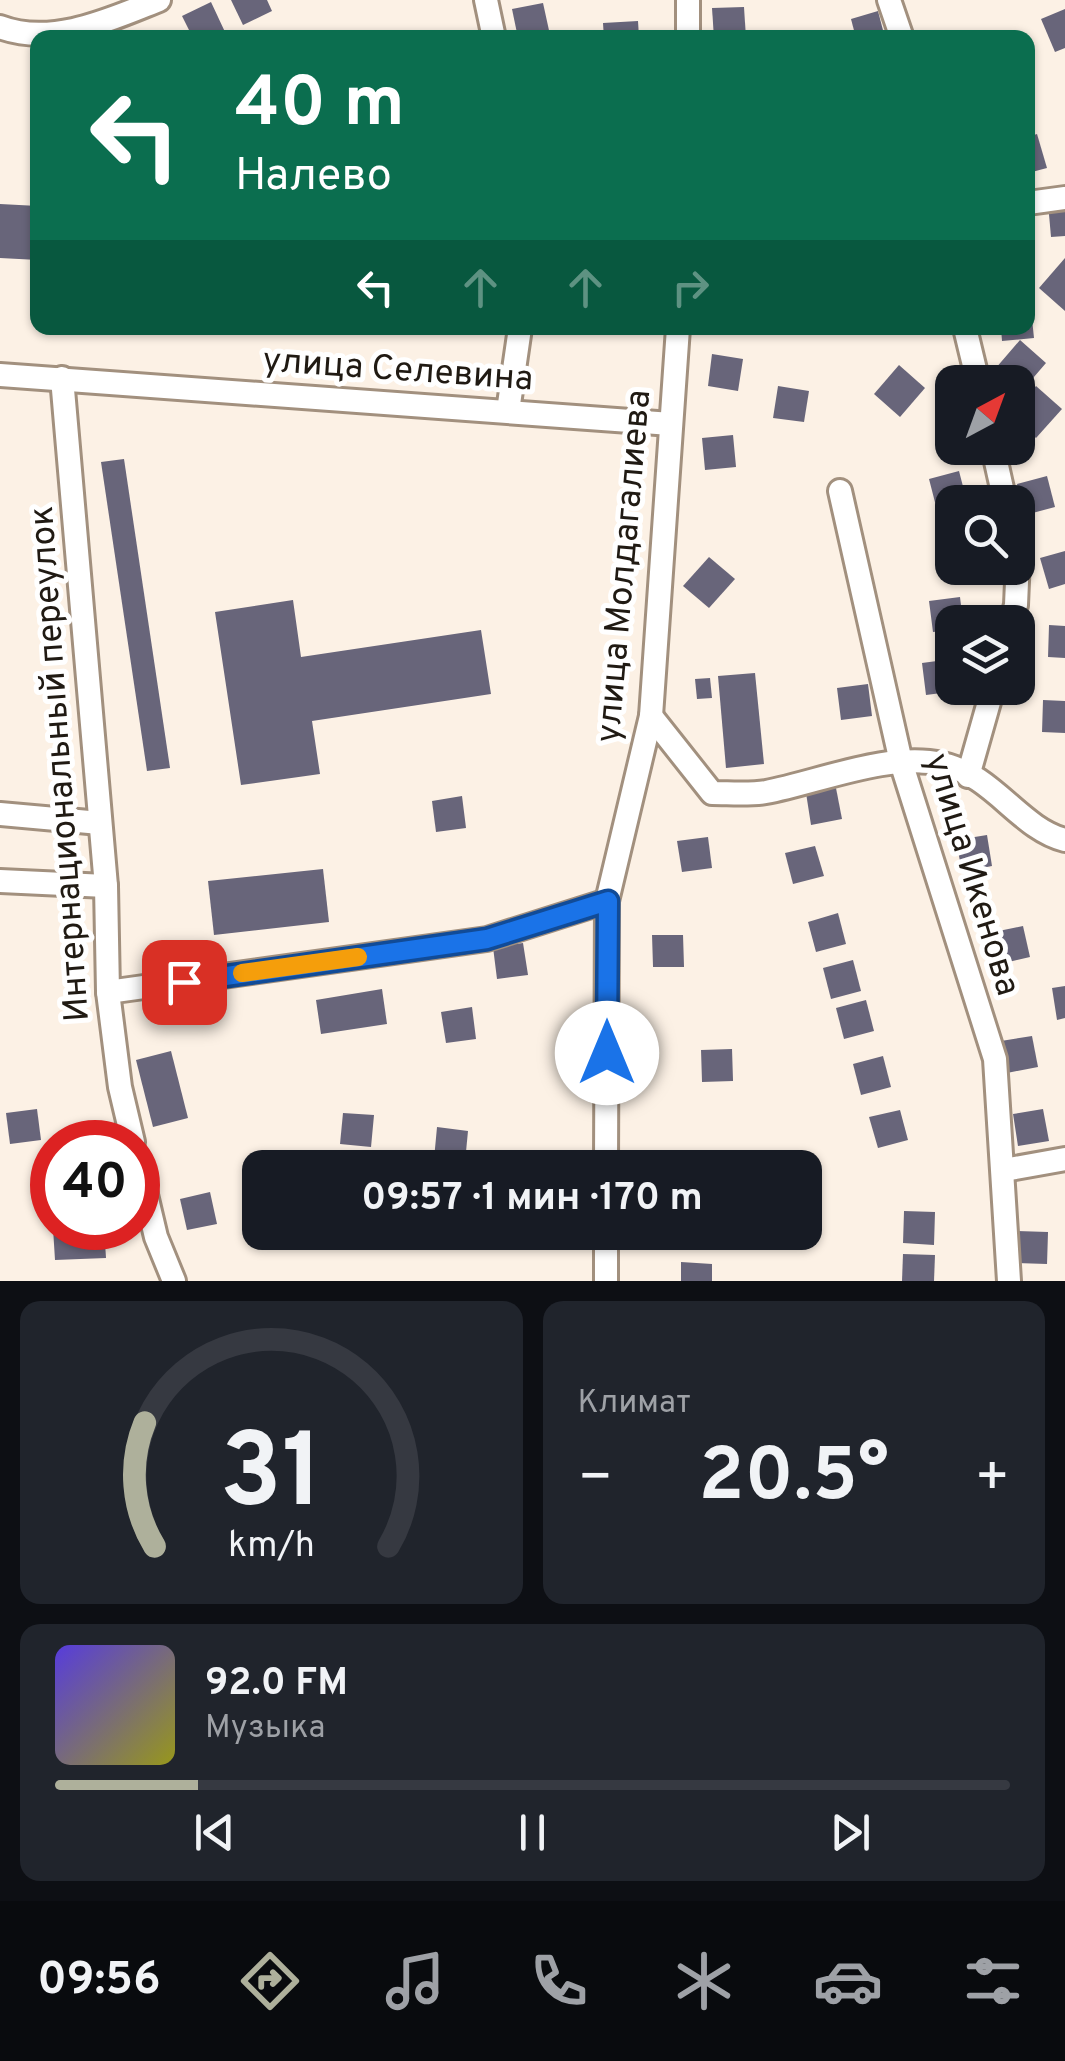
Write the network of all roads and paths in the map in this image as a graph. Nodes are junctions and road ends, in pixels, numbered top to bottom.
1 (159, 0) edge
2 (486, 0) edge
3 (688, 0) edge
4 (889, 0) edge
5 (0, 28) edge
6 (69, 30) edge
7 (492, 30) edge
8 (688, 30) edge
9 (899, 30) edge
10 (30, 34) edge
11 (1065, 198) edge
12 (1035, 202) edge
13 (519, 335) edge
14 (677, 335) edge
15 (967, 335) edge
16 (974, 365) edge
17 (0, 376) edge
18 (62, 378) junction
19 (508, 412) junction
20 (671, 424) junction
21 (840, 492) dead end
22 (988, 705) edge
23 (651, 716) junction
24 (900, 762) junction
25 (968, 776) junction
26 (0, 814) edge
27 (100, 824) junction
28 (1065, 840) edge
29 (0, 881) edge
30 (106, 886) junction
31 (608, 901) junction
32 (108, 992) junction
33 (128, 1120) edge
34 (606, 1150) edge
35 (1065, 1158) edge
36 (1004, 1170) junction
37 (160, 1246) edge
38 (606, 1250) edge
39 (174, 1281) edge
40 (606, 1281) edge
41 (1009, 1281) edge

1 - 6 street
2 - 7 street
3 - 8 street
4 - 9 street
5 - 10 street
11 - 12 street
13 - 19 street
14 - 20 street, улица Молдагалиева
15 - 16 street
17 - 18 street, улица Селевина
18 - 19 street, улица Селевина
18 - 27 street, Интернациональный переулок
19 - 20 street, улица Селевина
20 - 23 street, улица Молдагалиева
21 - 24 street, улица Икенова
22 - 25 street, улица Икенова
23 - 24 street
23 - 31 street, улица Молдагалиева
24 - 25 street
24 - 36 street, улица Икенова
25 - 28 street
26 - 27 street
27 - 30 street, Интернациональный переулок
29 - 30 street
30 - 32 street, Интернациональный переулок
31 - 32 street
31 - 34 street, улица Молдагалиева
32 - 33 street, Интернациональный переулок
35 - 36 street
36 - 41 street, улица Икенова
37 - 39 street
38 - 40 street

